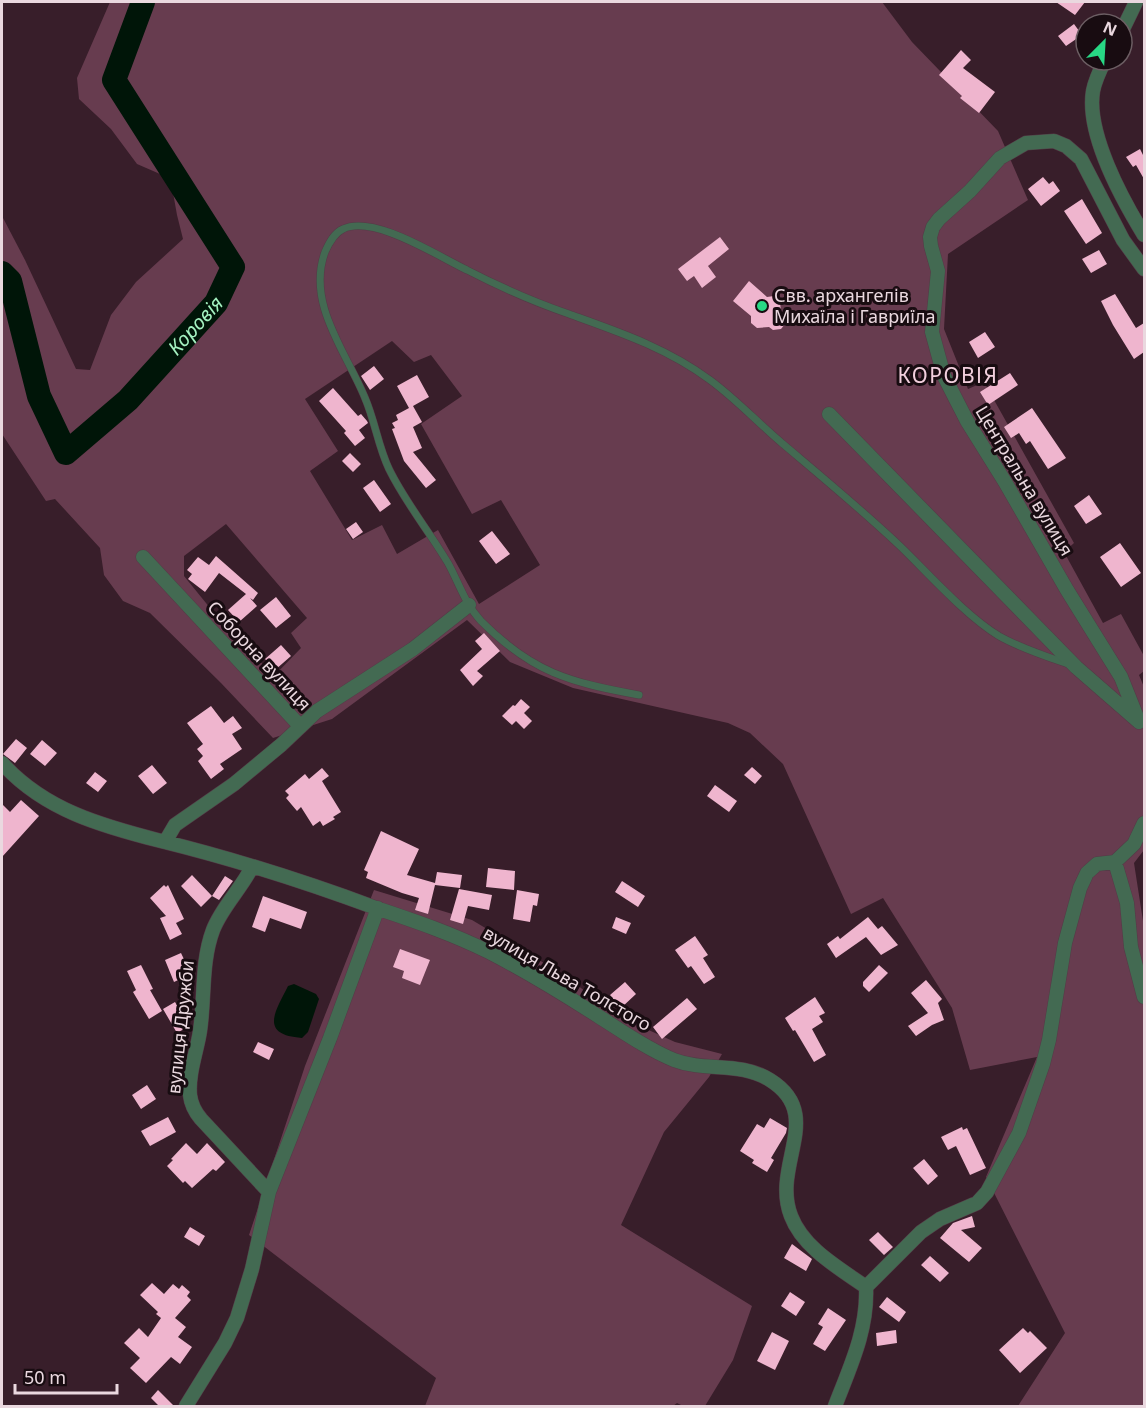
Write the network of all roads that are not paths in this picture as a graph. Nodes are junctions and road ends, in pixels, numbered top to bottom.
1 (1100, 72) edge
2 (1144, 235) edge
3 (1144, 269) edge
4 (829, 414) dead end
5 (143, 557) dead end
6 (469, 605) junction
7 (1076, 667) junction
8 (639, 695) dead end
9 (1142, 724) edge
10 (300, 726) junction
11 (2, 763) edge
12 (1144, 823) edge
13 (165, 842) junction
14 (1116, 862) junction
15 (252, 867) junction
16 (378, 908) junction
17 (1144, 997) edge
18 (269, 1192) junction
19 (866, 1287) junction
20 (186, 1407) edge
21 (836, 1407) edge

1 - 2 street
3 - 9 street, Центральна вулиця
4 - 7 street
5 - 10 street, Соборна вулиця
6 - 7 lane
6 - 8 lane
6 - 10 street
7 - 9 street
10 - 13 street, Соборна вулиця
11 - 13 street, вулиця Льва Толстого
12 - 14 street
13 - 15 street, вулиця Льва Толстого
14 - 17 street
14 - 19 street
15 - 16 street, вулиця Льва Толстого
15 - 18 street, вулиця Дружби
16 - 18 street
16 - 19 street, вулиця Льва Толстого
18 - 20 street
19 - 21 street

